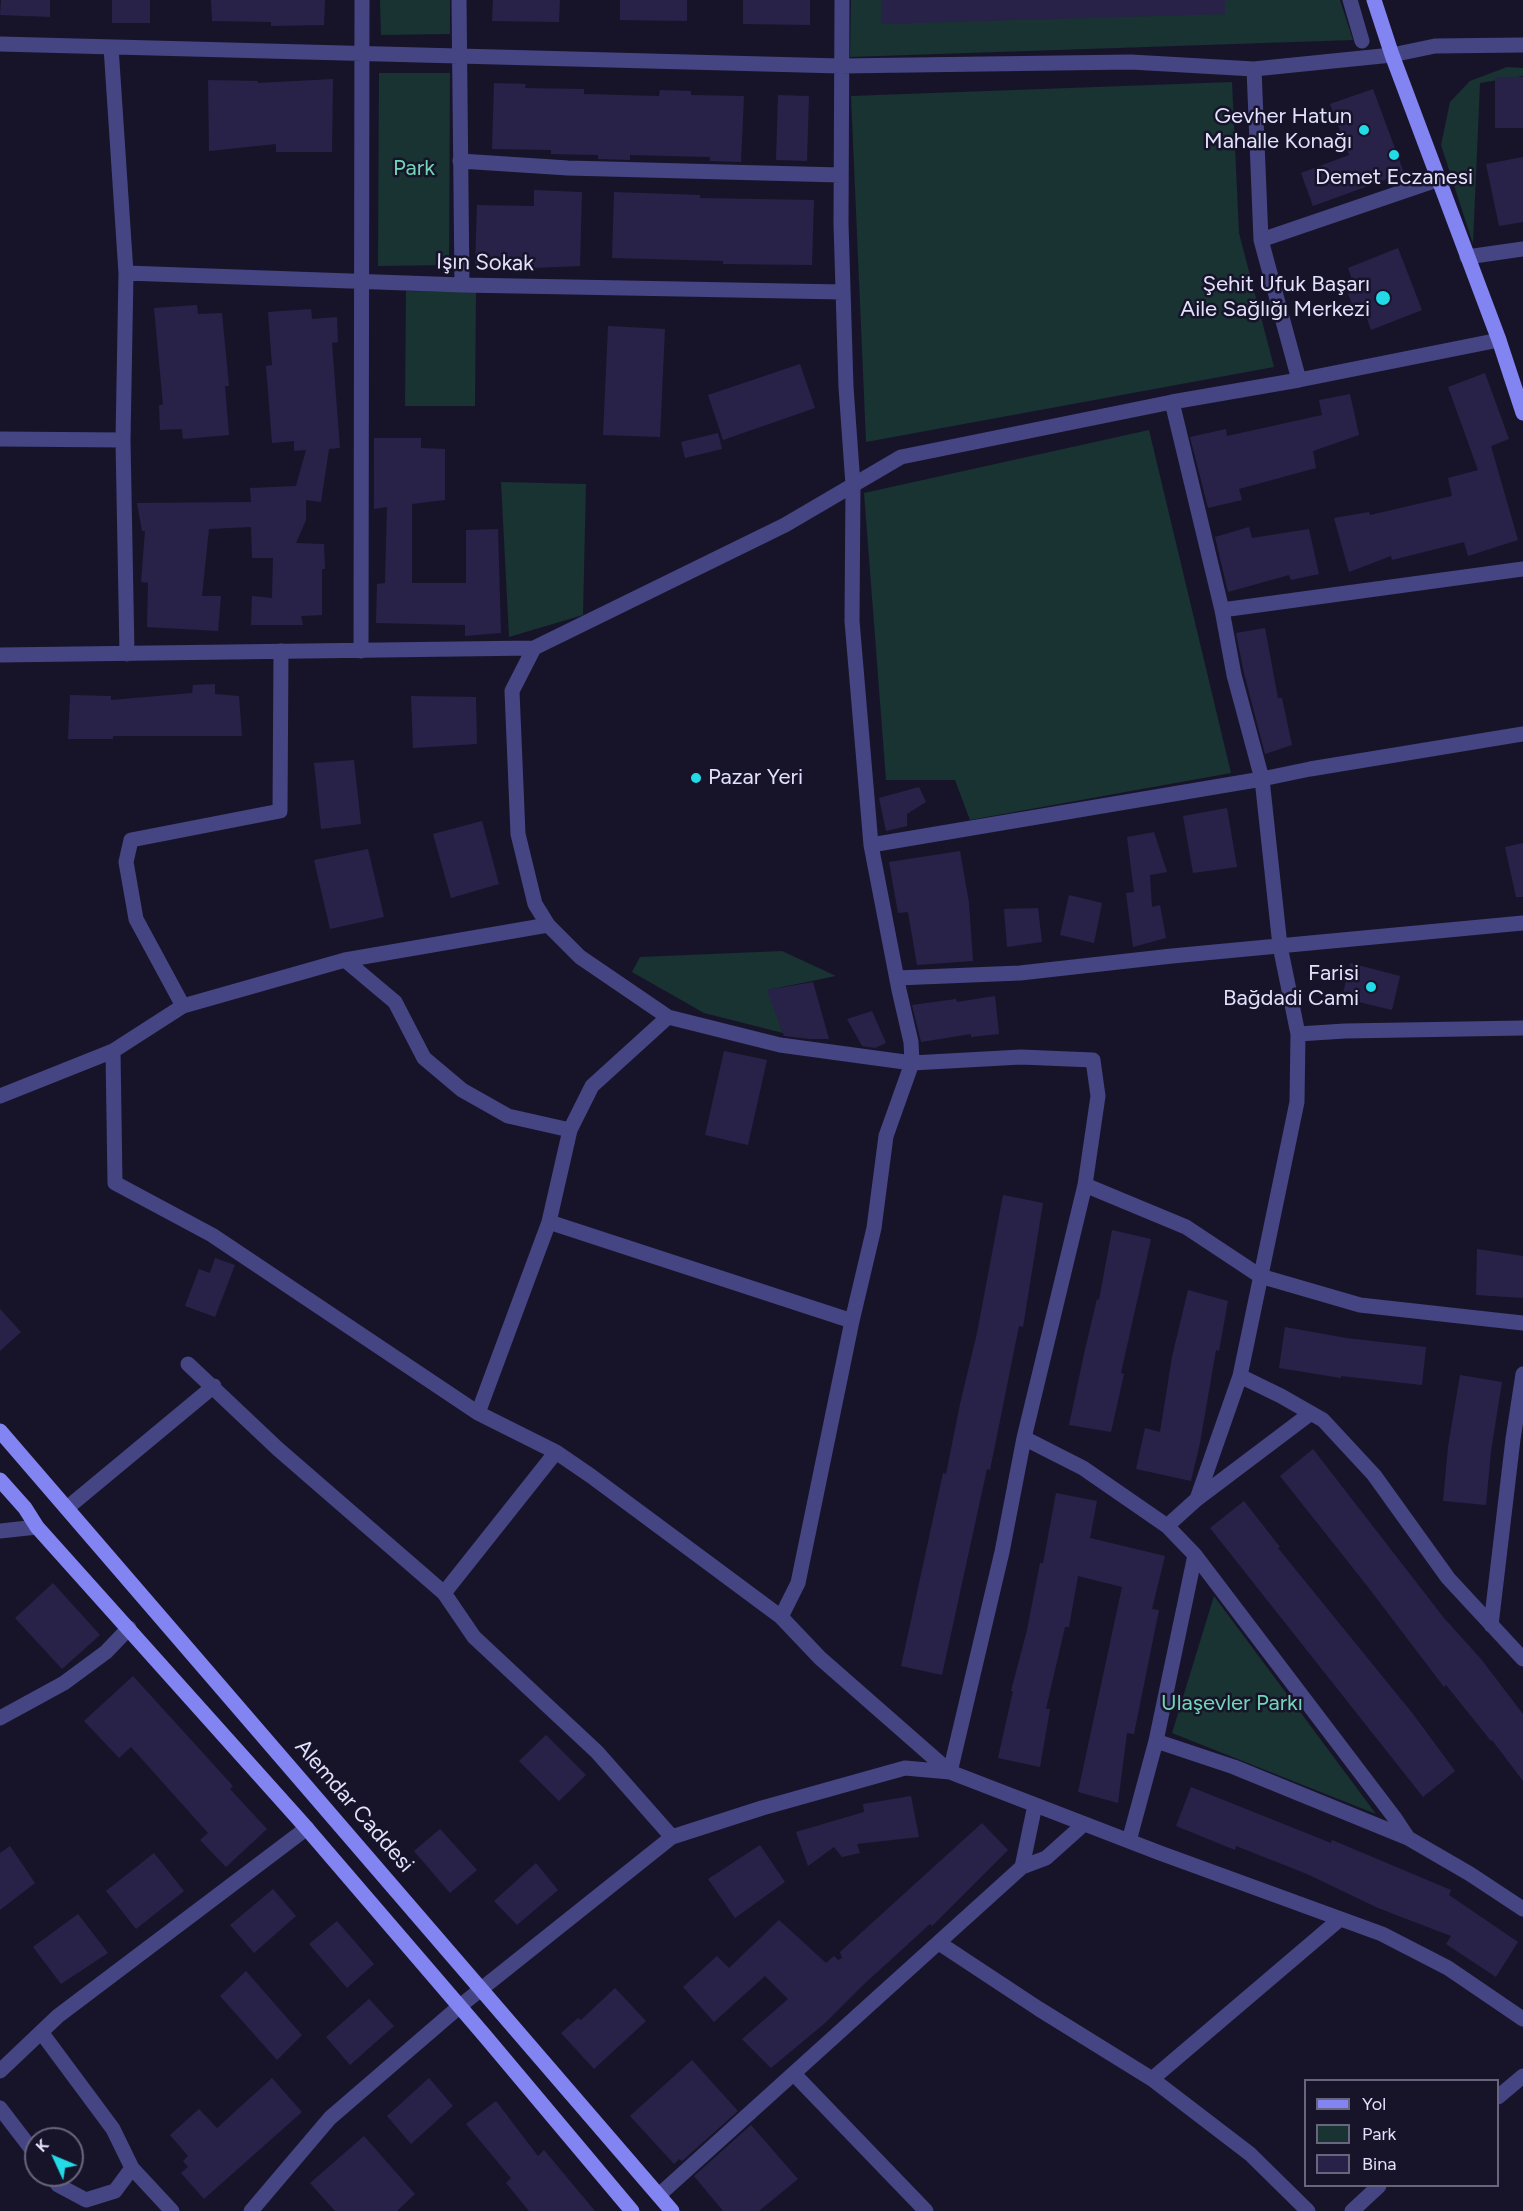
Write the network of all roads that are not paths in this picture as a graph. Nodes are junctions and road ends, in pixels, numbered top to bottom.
1 (362, 0) edge
2 (459, 0) edge
3 (842, 0) edge
4 (1350, 0) edge
5 (1374, 0) edge
6 (1362, 41) dead end
7 (0, 44) edge
8 (1523, 45) edge
9 (111, 46) junction
10 (362, 52) junction
11 (459, 55) junction
12 (1392, 55) junction
13 (840, 66) junction
14 (1254, 69) junction
15 (460, 161) junction
16 (841, 175) junction
17 (1437, 180) junction
18 (1261, 240) junction
19 (1523, 249) edge
20 (1467, 257) junction
21 (126, 273) junction
22 (361, 281) junction
23 (462, 285) junction
24 (843, 292) junction
25 (1499, 340) junction
26 (1299, 380) junction
27 (1172, 402) junction
28 (1523, 413) edge
29 (0, 439) edge
30 (123, 440) junction
31 (853, 485) junction
32 (1523, 568) edge
33 (1222, 610) junction
34 (534, 648) junction
35 (281, 651) junction
36 (361, 651) junction
37 (128, 654) junction
38 (0, 655) edge
39 (1523, 734) edge
40 (1262, 779) junction
41 (872, 845) junction
42 (1523, 923) edge
43 (548, 925) junction
44 (1280, 946) junction
45 (345, 960) junction
46 (897, 978) junction
47 (183, 1006) junction
48 (668, 1017) junction
49 (1523, 1029) edge
50 (1298, 1034) junction
51 (113, 1051) junction
52 (912, 1063) junction
53 (0, 1096) edge
54 (570, 1130) junction
55 (1085, 1185) junction
56 (549, 1222) junction
57 (1260, 1276) junction
58 (852, 1321) junction
59 (1523, 1323) edge
60 (189, 1364) dead end
61 (1523, 1374) edge
62 (1240, 1376) junction
63 (214, 1386) junction
64 (478, 1413) junction
65 (1311, 1413) junction
66 (0, 1431) edge
67 (1024, 1438) junction
68 (556, 1452) junction
69 (0, 1480) edge
70 (1197, 1499) junction
71 (67, 1508) junction
72 (1167, 1526) junction
73 (37, 1527) junction
74 (0, 1531) edge
75 (1195, 1555) junction
76 (444, 1593) junction
77 (781, 1617) junction
78 (1491, 1625) junction
79 (129, 1628) junction
80 (1523, 1659) edge
81 (0, 1718) edge
82 (1156, 1741) junction
83 (950, 1772) junction
84 (1035, 1805) junction
85 (1084, 1824) junction
86 (307, 1828) junction
87 (672, 1837) junction
88 (1408, 1838) junction
89 (1129, 1841) junction
90 (1022, 1867) junction
91 (1523, 1909) edge
92 (1340, 1919) junction
93 (939, 1943) junction
94 (482, 1989) junction
95 (460, 2006) junction
96 (1523, 2019) edge
97 (41, 2032) junction
98 (0, 2071) edge
99 (794, 2074) junction
100 (1523, 2076) edge
101 (1152, 2079) junction
102 (1499, 2095) edge
103 (0, 2108) edge
104 (24, 2139) edge
105 (132, 2168) junction
106 (63, 2187) edge
107 (1378, 2187) edge
108 (659, 2195) junction
109 (172, 2211) edge
110 (251, 2211) edge
111 (632, 2211) edge
112 (672, 2211) edge
113 (926, 2211) edge
114 (1308, 2211) edge
115 (1352, 2211) edge

1 - 10 street
2 - 11 street
3 - 13 street
4 - 6 street
5 - 12 main road
7 - 9 street
8 - 12 street
9 - 10 street
9 - 21 street
10 - 11 street
10 - 22 street
11 - 13 street
11 - 15 street
12 - 14 street
12 - 17 main road
13 - 14 street
13 - 16 street
14 - 18 street
15 - 16 street
15 - 23 street
16 - 24 street
17 - 18 street
17 - 20 main road
18 - 26 street
19 - 20 street
20 - 25 main road
21 - 22 street, Işın Sokak
21 - 30 street
22 - 23 street, Işın Sokak
22 - 36 street
23 - 24 street, Işın Sokak
24 - 31 street
25 - 26 street
25 - 28 main road
26 - 27 street
27 - 31 street
27 - 33 street
29 - 30 street
30 - 37 street
31 - 34 street
31 - 41 street
32 - 33 street
33 - 40 street
34 - 36 street
34 - 43 street
35 - 36 street
35 - 37 street
35 - 47 street
37 - 38 street
39 - 40 street
40 - 41 street
40 - 44 street
41 - 46 street
42 - 44 street
43 - 45 street
43 - 48 street
44 - 46 street
44 - 50 street
45 - 47 street
45 - 54 street
46 - 52 street
47 - 51 street
48 - 52 street
48 - 54 street
49 - 50 street
50 - 57 street
51 - 53 street
51 - 64 street
52 - 55 street
52 - 58 street
54 - 56 street
55 - 57 street
55 - 67 street
56 - 58 street
56 - 64 street
57 - 59 street
57 - 62 street
58 - 77 street
60 - 63 street
61 - 78 street
62 - 65 street
62 - 70 street
63 - 71 street
63 - 76 street
64 - 68 street
65 - 70 street
65 - 78 street
66 - 71 main road, Alemdar Caddesi
67 - 72 street
67 - 83 street
68 - 76 street
68 - 77 street
69 - 73 main road
70 - 72 street
71 - 94 main road, Alemdar Caddesi
72 - 75 street
73 - 74 street
73 - 79 main road
75 - 82 street
75 - 88 street
76 - 87 street
77 - 83 street
78 - 80 street
79 - 81 street
79 - 86 main road
82 - 88 street
82 - 89 street
83 - 84 street
83 - 87 street
84 - 85 street
84 - 90 street
85 - 89 street
85 - 90 street
86 - 95 main road
86 - 97 street
87 - 94 street
88 - 91 street
89 - 92 street
90 - 93 street
92 - 96 street
92 - 101 street
93 - 99 street
93 - 101 street
94 - 95 street
94 - 108 main road, Alemdar Caddesi
95 - 110 street
95 - 111 main road
97 - 98 street
97 - 105 street
99 - 108 street
99 - 113 street
100 - 102 street
101 - 114 street
103 - 104 street
105 - 106 street
105 - 109 street
107 - 115 street
108 - 112 main road, Alemdar Caddesi

